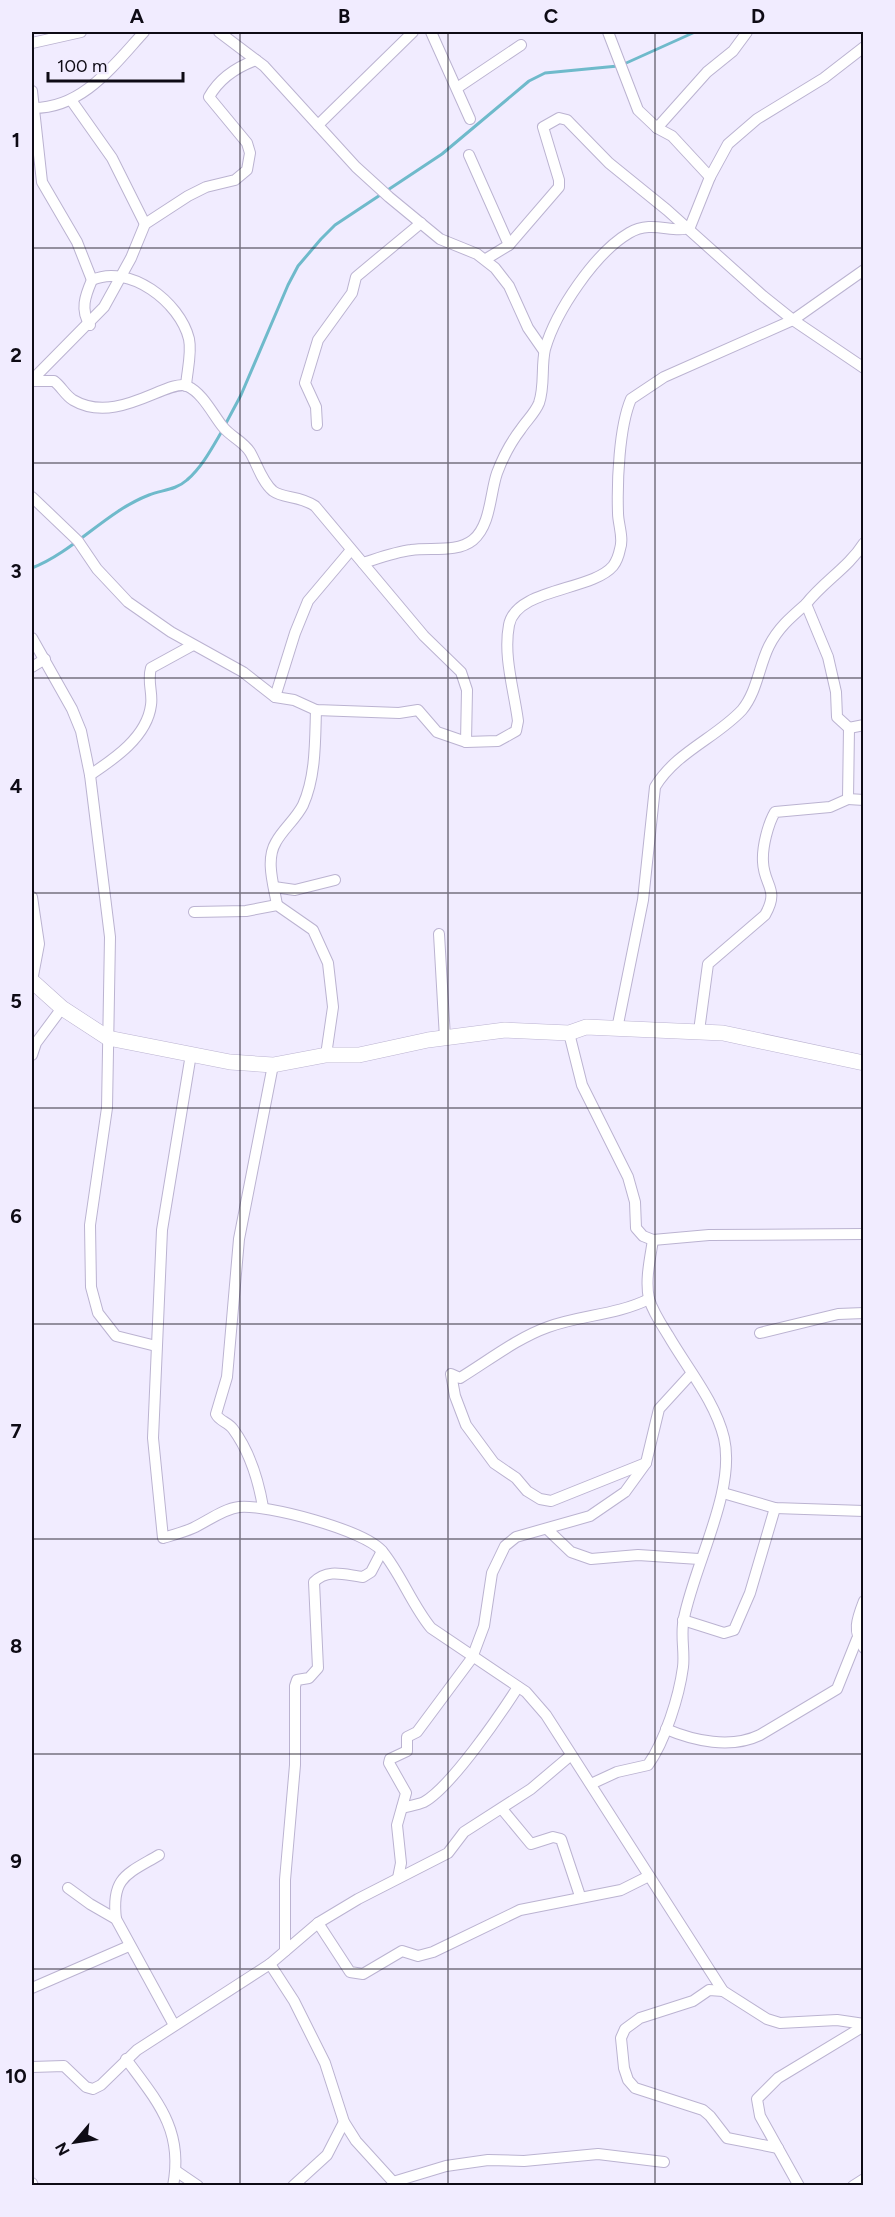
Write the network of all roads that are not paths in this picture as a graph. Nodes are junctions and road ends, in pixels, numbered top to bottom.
1 (81, 32) edge
2 (144, 32) edge
3 (219, 32) edge
4 (413, 32) edge
5 (431, 32) edge
6 (608, 32) edge
7 (747, 32) edge
8 (32, 43) edge
9 (521, 45) dead end
10 (863, 47) edge
11 (256, 60) junction
12 (457, 88) junction
13 (32, 91) edge
14 (71, 100) junction
15 (32, 108) edge
16 (470, 119) dead end
17 (318, 125) junction
18 (657, 128) junction
19 (469, 155) dead end
20 (710, 177) junction
21 (421, 223) junction
22 (145, 224) junction
23 (689, 228) junction
24 (509, 244) junction
25 (486, 259) junction
26 (864, 270) edge
27 (121, 276) junction
28 (92, 280) junction
29 (793, 320) junction
30 (90, 325) junction
31 (544, 351) junction
32 (864, 368) edge
33 (32, 381) edge
34 (186, 386) junction
35 (317, 425) dead end
36 (32, 497) edge
37 (864, 543) edge
38 (351, 550) junction
39 (363, 563) junction
40 (806, 604) junction
41 (32, 638) edge
42 (193, 645) junction
43 (45, 659) junction
44 (32, 667) edge
45 (275, 698) junction
46 (316, 710) junction
47 (864, 725) edge
48 (849, 728) junction
49 (466, 742) junction
50 (90, 775) junction
51 (848, 799) junction
52 (864, 800) edge
53 (335, 880) dead end
54 (274, 887) junction
55 (32, 897) edge
56 (277, 906) junction
57 (194, 912) dead end
58 (440, 934) dead end
59 (32, 981) edge
60 (62, 1008) junction
61 (617, 1029) junction
62 (699, 1031) junction
63 (569, 1033) junction
64 (108, 1038) junction
65 (445, 1038) junction
66 (191, 1054) junction
67 (32, 1055) edge
68 (326, 1056) junction
69 (864, 1063) edge
70 (273, 1065) junction
71 (864, 1234) edge
72 (653, 1240) junction
73 (649, 1299) junction
74 (864, 1313) edge
75 (760, 1333) dead end
76 (156, 1346) junction
77 (691, 1374) junction
78 (646, 1463) junction
79 (723, 1492) junction
80 (263, 1506) junction
81 (775, 1508) junction
82 (864, 1511) edge
83 (548, 1530) junction
84 (382, 1551) junction
85 (699, 1559) junction
86 (864, 1601) edge
87 (683, 1620) junction
88 (860, 1643) edge
89 (472, 1658) junction
90 (518, 1687) junction
91 (666, 1729) junction
92 (570, 1756) junction
93 (591, 1784) junction
94 (402, 1808) junction
95 (502, 1809) junction
96 (159, 1854) dead end
97 (649, 1876) junction
98 (398, 1878) junction
99 (68, 1888) dead end
100 (580, 1896) junction
101 (116, 1919) junction
102 (318, 1923) junction
103 (129, 1946) junction
104 (285, 1951) junction
105 (270, 1964) junction
106 (32, 1988) edge
107 (723, 1991) junction
108 (174, 2025) junction
109 (864, 2025) edge
110 (126, 2059) junction
111 (32, 2067) edge
112 (344, 2122) junction
113 (778, 2148) junction
114 (664, 2162) dead end
115 (176, 2171) junction
116 (864, 2179) edge
117 (395, 2184) edge
118 (173, 2186) edge
119 (198, 2186) edge
120 (293, 2186) edge
121 (799, 2186) edge
122 (853, 2186) edge

1 - 8 street
2 - 14 street
3 - 11 street
4 - 17 street
5 - 12 street
6 - 18 street
7 - 18 street
9 - 12 street
10 - 20 street
11 - 17 street
11 - 22 street
12 - 16 street
13 - 15 street
14 - 15 street
14 - 22 street
15 - 28 street
17 - 21 street
18 - 20 street
19 - 24 street
20 - 23 street
21 - 25 street
21 - 35 street
22 - 27 street
23 - 24 street
23 - 29 street
23 - 31 street
24 - 25 street
25 - 31 street
26 - 29 street
27 - 28 street
27 - 30 street
27 - 34 street
28 - 30 street
29 - 32 street
29 - 49 street
30 - 33 street
31 - 39 street
33 - 34 street
34 - 38 street
36 - 42 street
37 - 40 street
38 - 39 street
38 - 45 street
39 - 49 street
40 - 48 street
40 - 61 street
41 - 43 street
42 - 45 street
42 - 50 street
43 - 44 street
43 - 50 street
45 - 46 street
46 - 49 street
46 - 54 street
47 - 48 street
48 - 51 street
50 - 64 street
51 - 52 street
51 - 62 street
53 - 54 street
54 - 56 street
55 - 59 street
56 - 57 street
56 - 68 street
58 - 65 street
59 - 60 street
60 - 64 street
60 - 67 street
61 - 62 street
61 - 63 street
62 - 69 street
63 - 65 street
63 - 72 street
64 - 66 street
64 - 76 street
65 - 68 street
66 - 70 street
66 - 76 street
68 - 70 street
70 - 80 street
71 - 72 street
72 - 73 street
73 - 77 street
73 - 78 street
74 - 75 street
76 - 80 street
77 - 78 street
77 - 79 street
78 - 83 street
79 - 81 street
79 - 85 street
80 - 84 street
81 - 82 street
81 - 87 street
83 - 85 street
83 - 89 street
84 - 89 street
84 - 104 street
85 - 87 street
86 - 88 street
87 - 91 street
88 - 91 street
89 - 90 street
89 - 94 street
90 - 92 street
90 - 94 street
91 - 93 street
92 - 93 street
92 - 95 street
93 - 97 street
94 - 98 street
95 - 98 street
95 - 100 street
96 - 101 street
97 - 100 street
97 - 107 street
98 - 102 street
99 - 101 street
100 - 102 street
101 - 103 street
102 - 104 street
103 - 106 street
103 - 108 street
104 - 105 street
105 - 108 street
105 - 112 street
107 - 109 street
107 - 113 street
108 - 110 street
109 - 113 street
110 - 111 street
110 - 115 street
112 - 117 street
112 - 120 street
113 - 121 street
114 - 117 street
115 - 118 street
115 - 119 street
116 - 122 street

